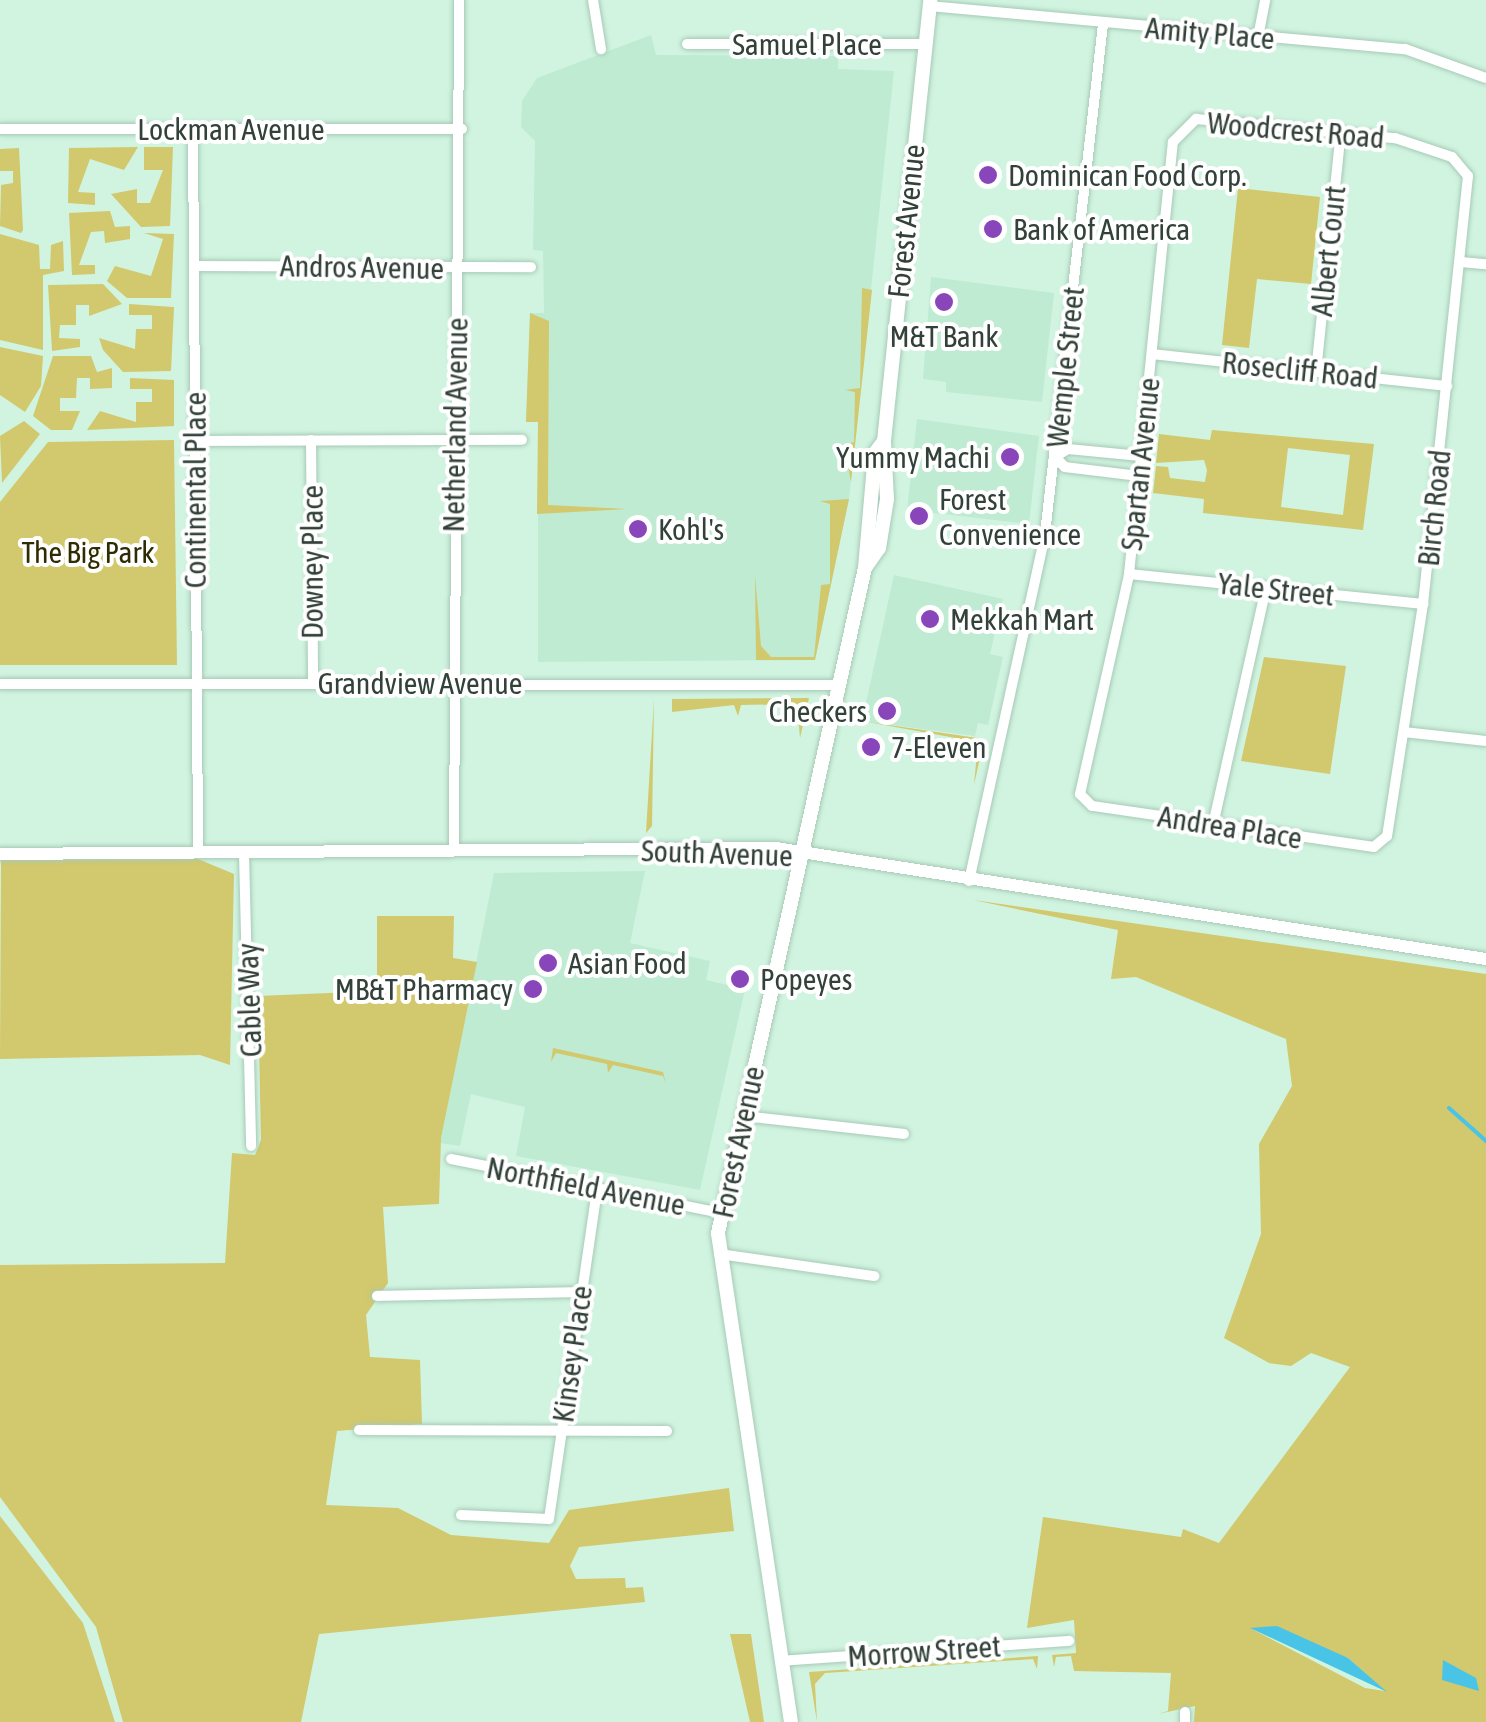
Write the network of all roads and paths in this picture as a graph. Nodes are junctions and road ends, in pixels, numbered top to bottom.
1 (459, 0) edge
2 (593, 0) edge
3 (1264, 0) edge
4 (930, 3) edge
5 (1103, 24) junction
6 (1258, 37) junction
7 (688, 44) dead end
8 (926, 44) junction
9 (601, 49) dead end
10 (1486, 78) edge
11 (1180, 127) joint
12 (192, 128) junction
13 (0, 129) edge
14 (462, 129) junction
15 (1341, 131) junction
16 (1465, 168) joint
17 (1461, 262) junction
18 (1486, 264) edge
19 (194, 266) junction
20 (531, 267) dead end
21 (458, 268) junction
22 (1152, 354) junction
23 (1316, 372) junction
24 (1447, 386) junction
25 (311, 440) junction
26 (454, 440) junction
27 (522, 440) dead end
28 (195, 441) junction
29 (1141, 456) junction
30 (1055, 457) junction
31 (1139, 476) junction
32 (1129, 574) junction
33 (1266, 587) junction
34 (1423, 604) junction
35 (313, 683) junction
36 (454, 683) junction
37 (0, 684) edge
38 (196, 684) junction
39 (840, 685) junction
40 (1404, 732) junction
41 (1486, 741) edge
42 (1082, 799) joint
43 (1213, 825) junction
44 (1380, 844) joint
45 (454, 850) junction
46 (198, 852) junction
47 (0, 854) edge
48 (244, 854) junction
49 (802, 854) junction
50 (969, 884) junction
51 (1486, 959) edge
52 (744, 1116) junction
53 (904, 1134) dead end
54 (251, 1146) dead end
55 (451, 1159) dead end
56 (598, 1189) junction
57 (722, 1213) junction
58 (719, 1254) junction
59 (874, 1276) dead end
60 (580, 1292) junction
61 (376, 1296) dead end
62 (359, 1430) dead end
63 (667, 1430) dead end
64 (560, 1432) junction
65 (461, 1515) dead end
66 (1069, 1641) dead end
67 (780, 1661) junction
68 (792, 1722) edge

1 - 14 street, Netherland Avenue
2 - 9 street
3 - 6 street
4 - 5 street, Amity Place
4 - 8 main road, Forest Avenue
5 - 6 street, Amity Place
5 - 30 street, Wemple Street
6 - 10 street, Amity Place
7 - 8 street, Samuel Place
8 - 39 main road, Forest Avenue
11 - 15 street, Woodcrest Road
11 - 22 street, Spartan Avenue
12 - 13 street, Lockman Avenue
12 - 14 street, Lockman Avenue
12 - 19 street, Continental Place
14 - 21 street, Netherland Avenue
15 - 16 street, Woodcrest Road
15 - 23 street, Albert Court
16 - 17 street, Birch Road
17 - 18 street
17 - 24 street, Birch Road
19 - 21 street, Andros Avenue
19 - 28 street, Continental Place
20 - 21 street, Andros Avenue
21 - 26 street, Netherland Avenue
22 - 23 street, Rosecliff Road
22 - 29 street, Spartan Avenue
23 - 24 street, Rosecliff Road
24 - 34 street, Birch Road
25 - 26 street
25 - 28 street
25 - 35 street, Downey Place
26 - 27 street
26 - 36 street, Netherland Avenue
28 - 38 street, Continental Place
29 - 30 street
29 - 31 street, Spartan Avenue
30 - 31 street
30 - 50 street, Wemple Street
31 - 32 street, Spartan Avenue
32 - 33 street, Yale Street
32 - 42 street, Spartan Avenue
33 - 34 street, Yale Street
33 - 43 street
34 - 40 street, Birch Road
35 - 36 street, Grandview Avenue
35 - 38 street, Grandview Avenue
36 - 39 street, Grandview Avenue
36 - 45 street, Netherland Avenue
37 - 38 street, Grandview Avenue
38 - 46 street, Continental Place
39 - 49 main road, Forest Avenue
40 - 41 street
40 - 44 street, Birch Road
42 - 43 street, Andrea Place
43 - 44 street, Andrea Place
45 - 48 street, South Avenue
45 - 49 street, South Avenue
46 - 47 street, South Avenue
46 - 48 street, South Avenue
48 - 54 street, Cable Way
49 - 50 street, South Avenue
49 - 52 main road, Forest Avenue
50 - 51 street, South Avenue
52 - 53 street
52 - 57 main road, Forest Avenue
55 - 56 street, Northfield Avenue
56 - 57 street, Northfield Avenue
56 - 60 street, Kinsey Place
57 - 58 main road, Forest Avenue
58 - 59 street
58 - 67 main road, Forest Avenue
60 - 61 street
60 - 64 street, Kinsey Place
62 - 64 street
63 - 64 street
64 - 65 street, Kinsey Place
66 - 67 street, Morrow Street
67 - 68 main road, Forest Avenue

